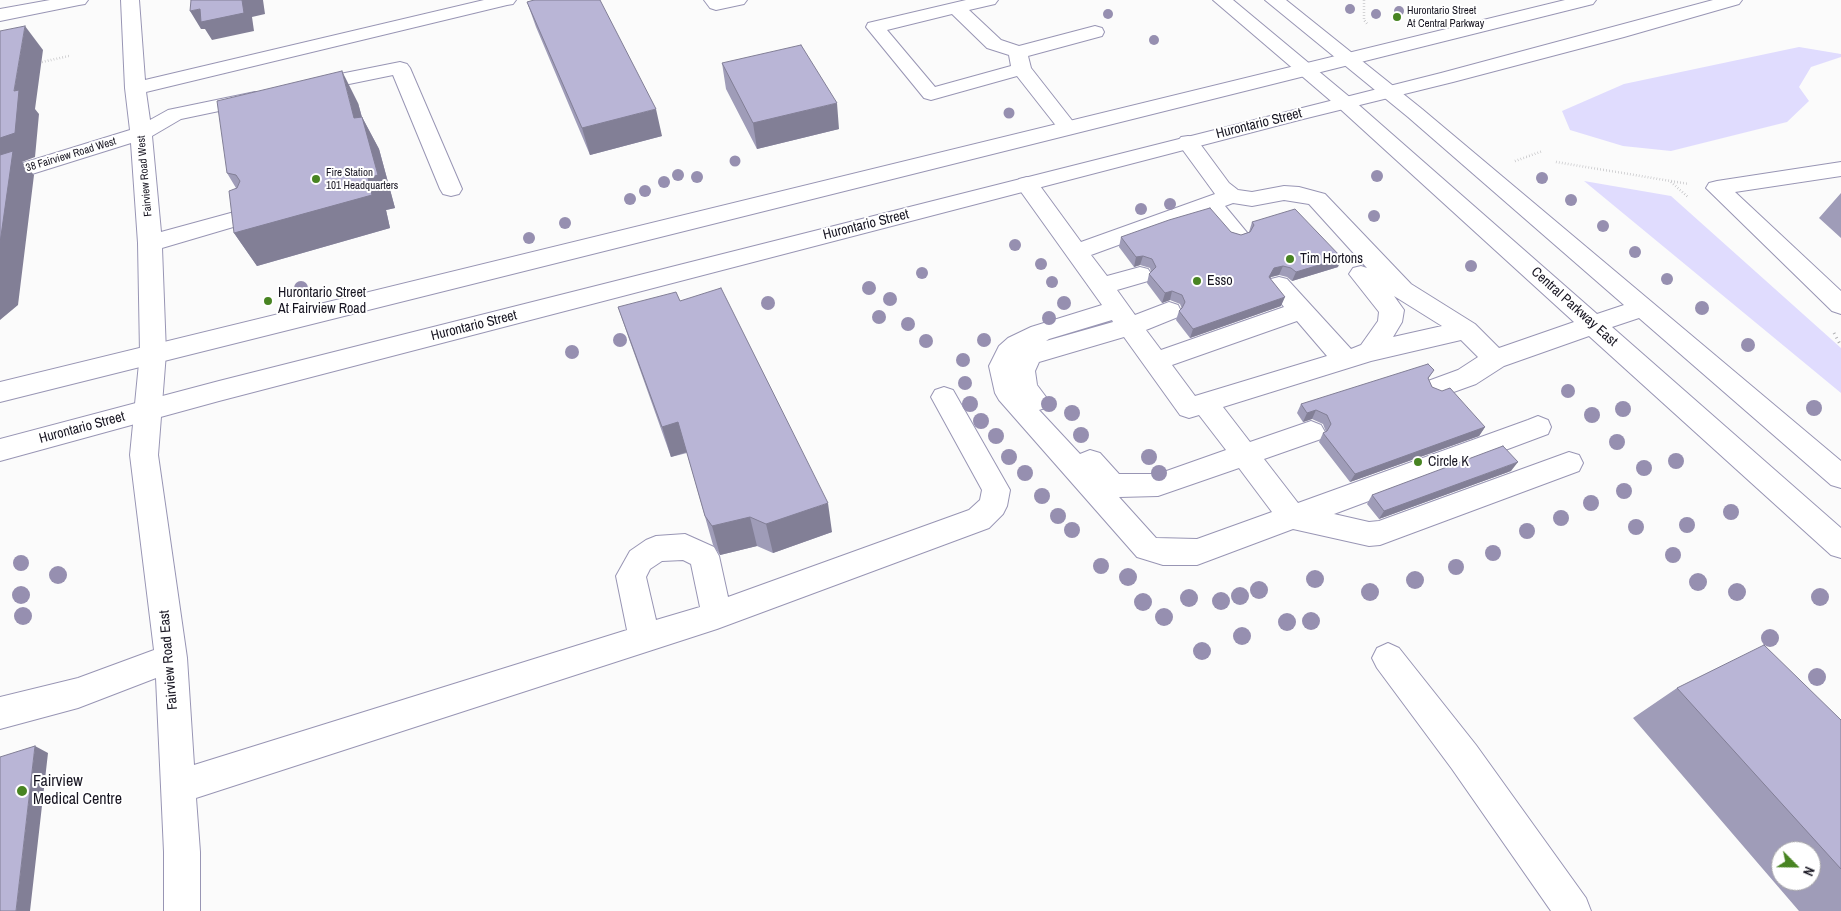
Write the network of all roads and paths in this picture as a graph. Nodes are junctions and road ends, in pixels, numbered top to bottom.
1 (79, 0) edge
2 (130, 0) edge
3 (507, 0) edge
4 (713, 0) edge
5 (738, 0) edge
6 (989, 0) edge
7 (1222, 0) edge
8 (1274, 0) edge
9 (1364, 0) edge
10 (1588, 0) edge
11 (1733, 0) edge
12 (956, 8) junction
13 (0, 15) edge
14 (1368, 25) dead end
15 (1095, 32) dead end
16 (69, 56) dead end
17 (1349, 58) junction
18 (1019, 60) junction
19 (42, 62) dead end
20 (1306, 69) junction
21 (135, 88) junction
22 (1388, 92) junction
23 (1345, 103) junction
24 (1068, 128) junction
25 (141, 133) junction
26 (1188, 142) junction
27 (1543, 151) dead end
28 (1556, 162) dead end
29 (1520, 166) dead end
30 (1841, 169) edge
31 (0, 176) edge
32 (1027, 184) junction
33 (1716, 188) junction
34 (451, 189) dead end
35 (1284, 193) junction
36 (1232, 196) junction
37 (1210, 204) junction
38 (249, 215) edge
39 (1237, 235) edge
40 (150, 243) junction
41 (1076, 252) junction
42 (1140, 275) dead end
43 (1279, 285) dead end
44 (1102, 286) junction
45 (1841, 305) edge
46 (1641, 308) junction
47 (1302, 310) junction
48 (1169, 311) dead end
49 (1124, 317) junction
50 (1593, 324) junction
51 (1466, 330) junction
52 (1370, 352) junction
53 (153, 353) junction
54 (1495, 359) junction
55 (1346, 360) junction
56 (1156, 361) junction
57 (1437, 388) edge
58 (0, 392) edge
59 (944, 397) dead end
60 (1205, 403) junction
61 (148, 410) junction
62 (1538, 427) dead end
63 (1311, 432) dead end
64 (0, 450) edge
65 (1245, 455) junction
66 (1568, 463) dead end
67 (1841, 477) edge
68 (1292, 517) junction
69 (1841, 546) edge
70 (717, 616) junction
71 (644, 640) junction
72 (171, 658) junction
73 (1388, 658) dead end
74 (0, 713) edge
75 (178, 787) junction
76 (182, 911) edge
77 (1573, 911) edge

1 - 13 main road
2 - 21 main road, Fairview Road West
3 - 21 main road
4 - 5 main road
6 - 12 main road
7 - 20 main road, Central Parkway East
8 - 17 main road
9 - 14 path
10 - 17 main road
11 - 22 main road, Hurontario Street
12 - 18 main road
12 - 18 main road
15 - 18 main road
16 - 19 path
17 - 20 main road
17 - 22 main road
18 - 24 main road
20 - 23 main road, Central Parkway East
20 - 24 main road
21 - 25 main road, Fairview Road West
22 - 23 main road, Hurontario Street
22 - 46 main road
23 - 26 main road, Hurontario Street
23 - 50 main road, Central Parkway East
24 - 53 main road
25 - 31 main road, 38 Fairview Road West
25 - 34 main road, 38 Fairview Road West
25 - 40 main road, Fairview Road West
26 - 32 main road, Hurontario Street
26 - 36 main road
27 - 29 path
28 - 33 path
30 - 33 main road
32 - 41 main road
32 - 61 main road, Hurontario Street
33 - 45 main road
35 - 36 main road
35 - 51 main road
35 - 52 main road
36 - 37 main road
37 - 39 main road
37 - 41 main road
38 - 40 main road
40 - 53 main road, Fairview Road West
41 - 44 main road
42 - 44 main road
43 - 47 main road
44 - 49 main road
46 - 50 main road
46 - 67 main road
47 - 55 main road
47 - 56 main road
48 - 49 main road
49 - 56 main road
49 - 65 main road
49 - 68 main road
50 - 54 main road
50 - 69 main road, Central Parkway East
51 - 52 main road
51 - 54 main road
52 - 55 main road
53 - 58 main road
53 - 61 main road, Fairview Road East
54 - 57 main road
55 - 60 main road
56 - 60 main road
59 - 70 main road
60 - 65 main road
61 - 64 main road, Hurontario Street
61 - 72 main road, Fairview Road East
62 - 68 main road
63 - 65 main road
65 - 68 main road
66 - 68 main road
70 - 71 main road
70 - 71 main road
71 - 75 main road
72 - 74 main road
72 - 75 main road, Fairview Road East
73 - 77 main road
75 - 76 main road, Fairview Road East

